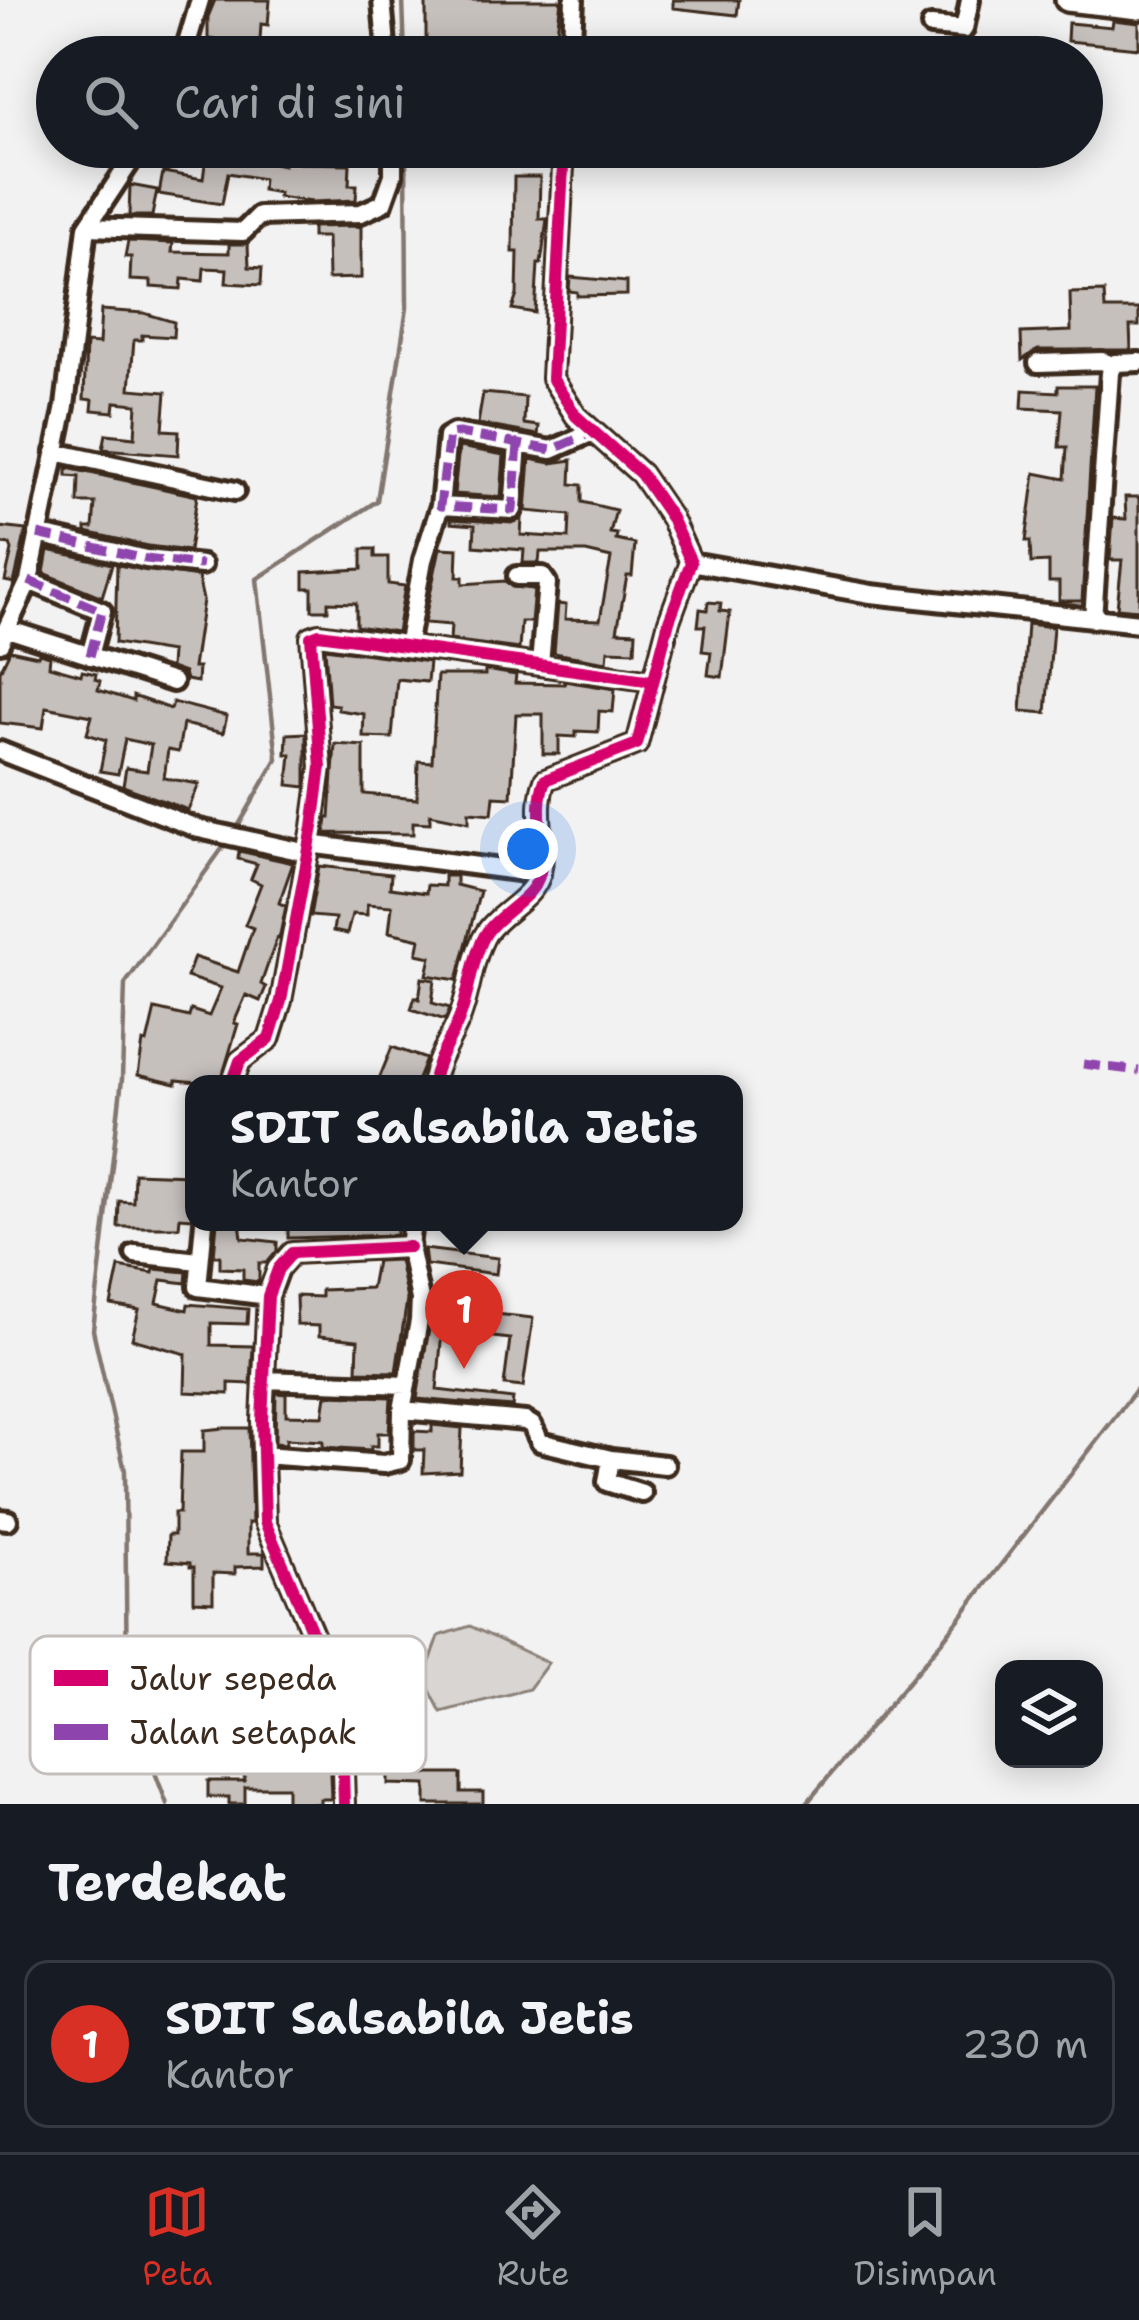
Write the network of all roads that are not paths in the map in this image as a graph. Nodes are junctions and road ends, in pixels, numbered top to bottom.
1 (200, 0) edge
2 (382, 0) edge
3 (574, 0) edge
4 (970, 0) edge
5 (1067, 0) edge
6 (1139, 8) edge
7 (931, 26) dead end
8 (189, 36) edge
9 (385, 36) edge
10 (572, 36) edge
11 (126, 168) edge
12 (393, 168) edge
13 (563, 168) edge
14 (87, 227) junction
15 (1139, 362) edge
16 (1037, 363) dead end
17 (1112, 365) junction
18 (584, 437) junction
19 (518, 444) junction
20 (55, 452) junction
21 (235, 491) dead end
22 (440, 506) junction
23 (38, 534) junction
24 (692, 562) junction
25 (202, 565) dead end
26 (517, 576) dead end
27 (29, 581) junction
28 (1093, 619) junction
29 (1139, 622) edge
30 (3, 636) edge
31 (407, 647) junction
32 (90, 656) junction
33 (540, 665) junction
34 (653, 681) junction
35 (173, 682) dead end
36 (0, 751) edge
37 (308, 848) junction
38 (540, 874) junction
39 (235, 1075) edge
40 (434, 1075) edge
41 (203, 1231) edge
42 (411, 1231) edge
43 (409, 1247) junction
44 (135, 1254) dead end
45 (199, 1261) junction
46 (268, 1296) junction
47 (264, 1380) junction
48 (407, 1385) junction
49 (402, 1410) junction
50 (263, 1455) junction
51 (611, 1459) junction
52 (665, 1466) dead end
53 (642, 1493) dead end
54 (314, 1636) edge
55 (343, 1774) edge
56 (344, 1804) edge

1 - 8 street
2 - 9 street
3 - 10 street
4 - 7 street
5 - 6 main road
11 - 14 street
12 - 14 street
13 - 18 street
14 - 20 street
15 - 17 street
16 - 17 street
17 - 28 street
18 - 19 street
18 - 24 street
19 - 22 street
19 - 22 street
20 - 21 street
20 - 23 street
22 - 31 street
23 - 25 street
23 - 27 street
24 - 28 street
24 - 34 street
26 - 33 street
27 - 30 street
27 - 32 street
28 - 29 street
30 - 32 street
31 - 33 street
31 - 37 street
32 - 35 street
33 - 34 street
34 - 38 street
36 - 37 street
37 - 38 street
37 - 39 street
38 - 40 street
41 - 45 street
42 - 43 street
43 - 46 street
43 - 48 street
44 - 45 street
45 - 46 street
46 - 47 street
47 - 48 street
47 - 50 street
48 - 49 street
49 - 50 street
49 - 51 street
50 - 54 street
51 - 52 street
51 - 53 street
55 - 56 street

